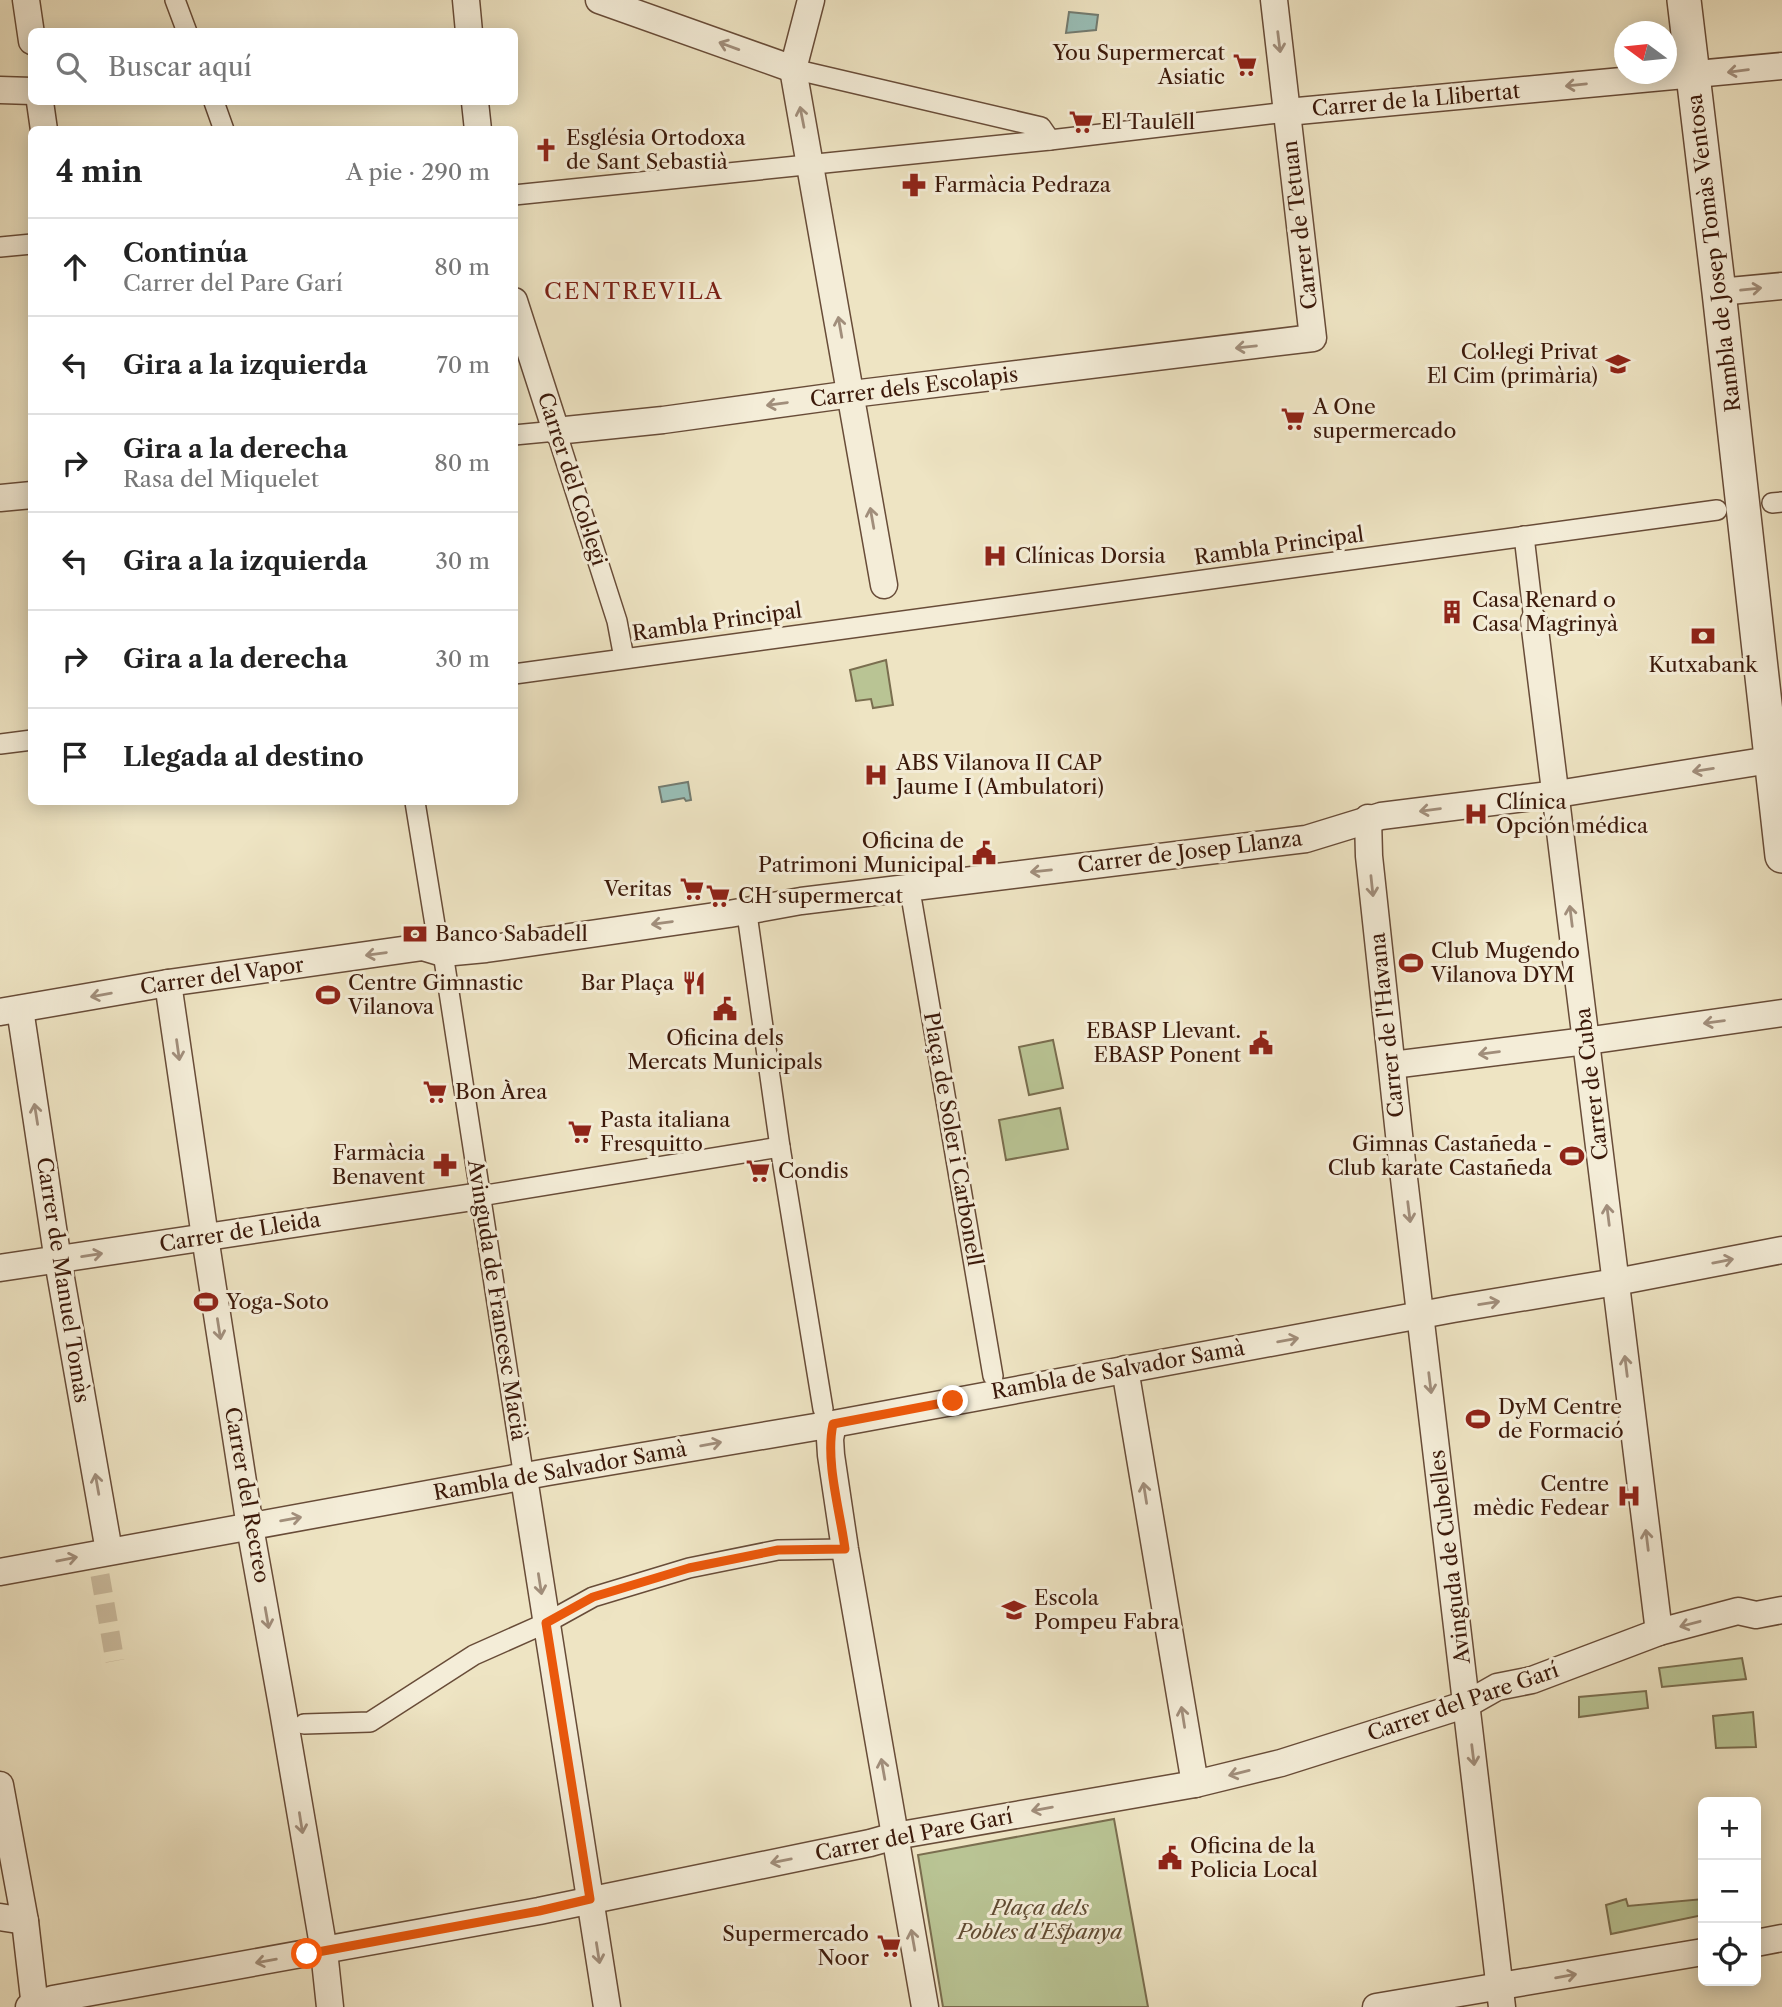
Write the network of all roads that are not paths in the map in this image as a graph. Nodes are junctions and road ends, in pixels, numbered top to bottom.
1 (26, 0) edge
2 (175, 0) edge
3 (466, 0) edge
4 (599, 0) edge
5 (811, 0) edge
6 (1274, 0) edge
7 (1684, 0) edge
8 (30, 28) edge
9 (186, 28) edge
10 (469, 28) edge
11 (794, 65) junction
12 (1782, 66) edge
13 (1693, 75) junction
14 (0, 90) edge
15 (28, 91) edge
16 (40, 105) edge
17 (215, 105) edge
18 (475, 105) edge
19 (1287, 112) junction
20 (43, 126) edge
21 (223, 126) edge
22 (478, 126) edge
23 (1051, 140) junction
24 (806, 165) junction
25 (518, 195) edge
26 (28, 244) edge
27 (0, 247) edge
28 (1782, 286) edge
29 (1719, 292) junction
30 (518, 313) edge
31 (1314, 338) joint
32 (852, 394) junction
33 (556, 431) junction
34 (518, 435) edge
35 (28, 495) edge
36 (0, 498) edge
37 (1753, 506) edge
38 (1524, 536) junction
39 (884, 585) dead end
40 (1534, 621) joint
41 (624, 658) junction
42 (518, 673) edge
43 (28, 740) edge
44 (0, 744) edge
45 (1776, 759) edge
46 (1557, 794) junction
47 (415, 805) edge
48 (1368, 818) junction
49 (1782, 856) edge
50 (912, 902) dead end
51 (748, 921) dead end
52 (486, 949) joint
53 (443, 953) junction
54 (168, 983) junction
55 (10, 1011) edge
56 (1782, 1013) edge
57 (1586, 1041) junction
58 (1392, 1065) junction
59 (780, 1147) junction
60 (480, 1196) junction
61 (205, 1237) junction
62 (1782, 1250) edge
63 (58, 1261) junction
64 (0, 1268) edge
65 (1616, 1282) junction
66 (1422, 1315) junction
67 (1125, 1369) junction
68 (993, 1376) dead end
69 (828, 1416) junction
70 (524, 1478) junction
71 (250, 1527) junction
72 (845, 1549) junction
73 (109, 1551) junction
74 (0, 1573) edge
75 (1782, 1611) edge
76 (546, 1623) junction
77 (1658, 1632) junction
78 (1467, 1704) junction
79 (304, 1724) dead end
80 (1195, 1784) junction
81 (0, 1785) edge
82 (895, 1836) junction
83 (5, 1838) edge
84 (590, 1899) junction
85 (12, 1919) edge
86 (1782, 1938) edge
87 (1761, 1942) edge
88 (324, 1951) junction
89 (1698, 1953) edge
90 (1500, 1997) edge
91 (33, 2006) edge
92 (330, 2007) edge
93 (607, 2007) edge
94 (925, 2007) edge
95 (1376, 2007) edge

1 - 8 street
2 - 9 street
3 - 10 street
11 -> 4 street
5 - 11 street
6 -> 19 street, Carrer de Tetuan
7 - 13 street, Rambla de Josep Tomàs Ventosa
11 - 23 street
24 -> 11 street
12 -> 13 street, Carrer de la Llibertat
13 -> 19 street, Carrer de la Llibertat
13 - 29 street, Rambla de Josep Tomàs Ventosa
14 - 15 street
16 - 20 street
17 - 21 street
18 - 22 street
19 - 23 street, Carrer de la Llibertat
19 - 31 street, Carrer de Tetuan
23 - 24 street, Carrer de la Llibertat
24 - 25 street, Carrer de la Llibertat
32 -> 24 street
26 - 27 street
29 -> 28 street
29 - 37 street, Rambla de Josep Tomàs Ventosa
30 - 33 street, Carrer del Col·legi
31 -> 32 street, Carrer dels Escolapis
32 -> 33 street, Carrer dels Escolapis
39 -> 32 street
33 - 34 street, Carrer dels Escolapis
33 - 41 street, Carrer del Col·legi
35 - 36 street
37 - 38 street, Rambla Principal
37 - 45 street, Rambla de Josep Tomàs Ventosa
38 - 40 street, Carrer de Cuba
38 - 41 street, Rambla Principal
40 - 46 street, Carrer de Cuba
41 - 42 street, Rambla Principal
43 - 44 street
45 -> 46 street, Carrer de Josep Llanza
45 - 49 street, Rambla de Josep Tomàs Ventosa
46 -> 48 street, Carrer de Josep Llanza
57 -> 46 street, Carrer de Cuba
47 - 53 street, Avinguda de Francesc Macià
48 -> 52 street, Carrer de Josep Llanza
48 -> 58 street, Carrer de l'Havana
50 - 68 street, Plaça de Soler i Carbonell
51 - 59 street
52 - 53 street, Carrer del Vapor
53 -> 54 street, Carrer del Vapor
53 - 60 street, Avinguda de Francesc Macià
54 -> 55 street, Carrer del Vapor
54 -> 61 street, Carrer del Recreo
63 -> 55 street, Carrer de Manuel Tomàs
56 -> 57 street
57 -> 58 street
65 -> 57 street, Carrer de Cuba
58 -> 66 street, Carrer de l'Havana
59 - 60 street
59 - 69 street
60 - 61 street, Carrer de Lleida
60 - 70 street, Avinguda de Francesc Macià
63 -> 61 street, Carrer de Lleida
61 -> 71 street, Carrer del Recreo
65 -> 62 street, Rambla de Salvador Samà
63 - 64 street, Carrer de Lleida
73 -> 63 street, Carrer de Manuel Tomàs
66 -> 65 street, Rambla de Salvador Samà
77 -> 65 street, Carrer de Cuba
67 -> 66 street, Rambla de Salvador Samà
66 -> 78 street, Avinguda de Cubelles
67 - 69 street, Rambla de Salvador Samà
80 -> 67 street
70 -> 69 street, Rambla de Salvador Samà
69 - 72 street
71 -> 70 street, Rambla de Salvador Samà
70 -> 76 street, Avinguda de Francesc Macià
71 - 73 street, Rambla de Salvador Samà
71 -> 88 street, Carrer del Recreo
72 - 76 street
82 -> 72 street
74 -> 73 street, Rambla de Salvador Samà
75 -> 77 street, Carrer del Pare Garí
76 - 79 street
76 - 84 street, Avinguda de Francesc Macià
77 - 78 street, Carrer del Pare Garí
78 -> 80 street, Carrer del Pare Garí
78 -> 90 street, Avinguda de Cubelles
80 -> 82 street, Carrer del Pare Garí
81 - 83 street
82 -> 84 street, Carrer del Pare Garí
94 -> 82 street
83 - 85 street
84 - 88 street, Carrer del Pare Garí
84 -> 93 street, Avinguda de Francesc Macià
85 - 91 street
86 - 87 street
88 -> 91 street, Carrer del Pare Garí
88 - 92 street, Carrer del Recreo
90 -> 89 street
90 - 95 street

